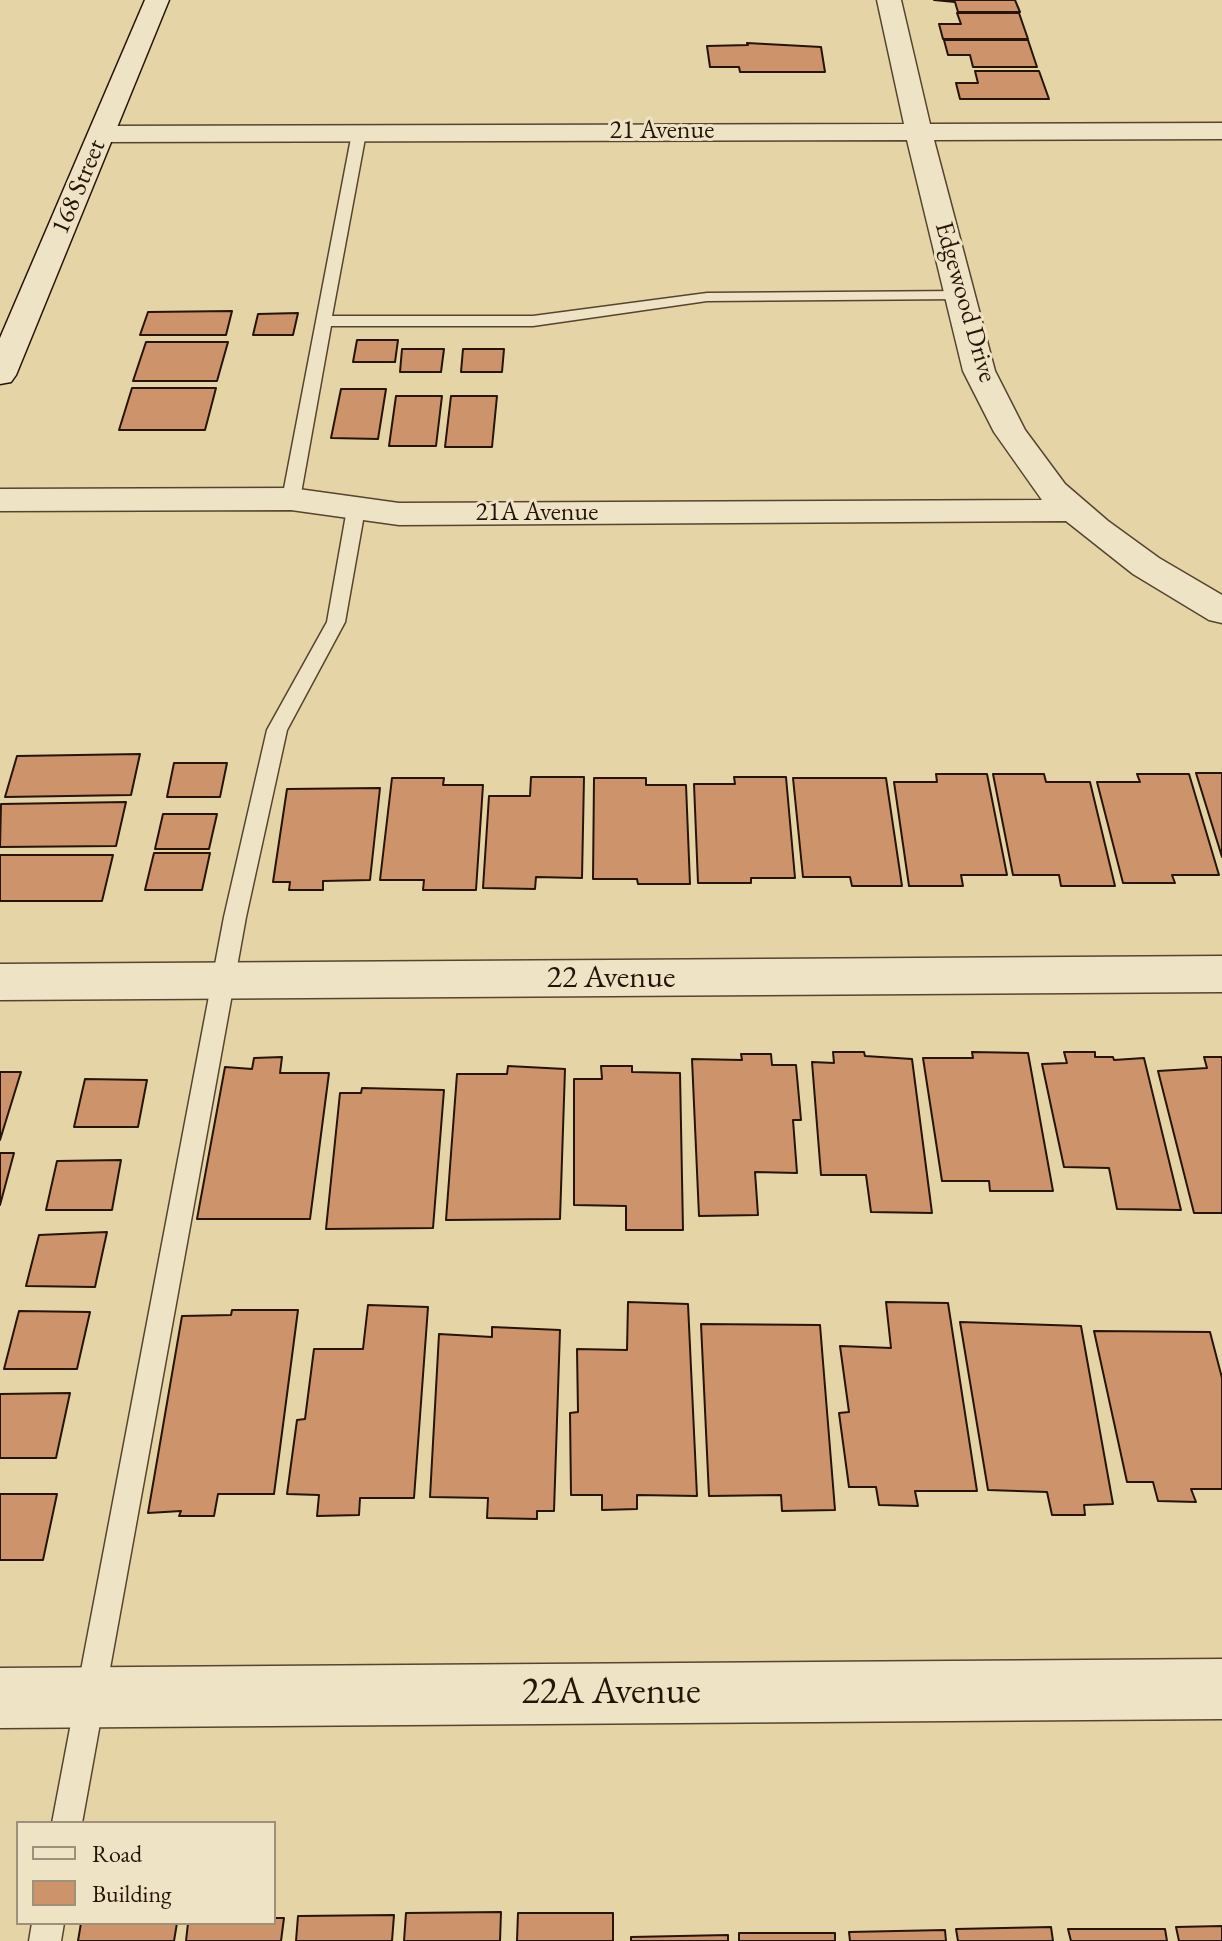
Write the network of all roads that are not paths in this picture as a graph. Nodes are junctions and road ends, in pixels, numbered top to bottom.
1 (157, 0) edge
2 (889, 0) edge
3 (918, 130) junction
4 (1222, 131) edge
5 (359, 133) junction
6 (101, 134) junction
7 (961, 295) junction
8 (326, 321) junction
9 (0, 375) edge
10 (291, 499) junction
11 (0, 500) edge
12 (356, 509) junction
13 (1074, 510) junction
14 (1222, 611) edge
15 (1222, 974) edge
16 (224, 981) junction
17 (0, 982) edge
18 (1222, 1689) edge
19 (91, 1696) junction
20 (0, 1698) edge
21 (67, 1821) edge

1 - 6 street, 168 Street
2 - 3 street, Edgewood Drive
3 - 4 street, 21 Avenue
3 - 5 street, 21 Avenue
3 - 7 street, Edgewood Drive
5 - 6 street, 21 Avenue
5 - 8 lane
6 - 9 street, 168 Street
7 - 8 lane
7 - 13 street, Edgewood Drive
8 - 10 lane
10 - 11 street, 21A Avenue
10 - 12 street, 21A Avenue
12 - 13 street, 21A Avenue
12 - 16 lane
13 - 14 street, Edgewood Drive
15 - 16 street, 22 Avenue
16 - 17 street, 22 Avenue
16 - 19 lane
18 - 19 street, 22A Avenue
19 - 20 street, 22A Avenue
19 - 21 lane

